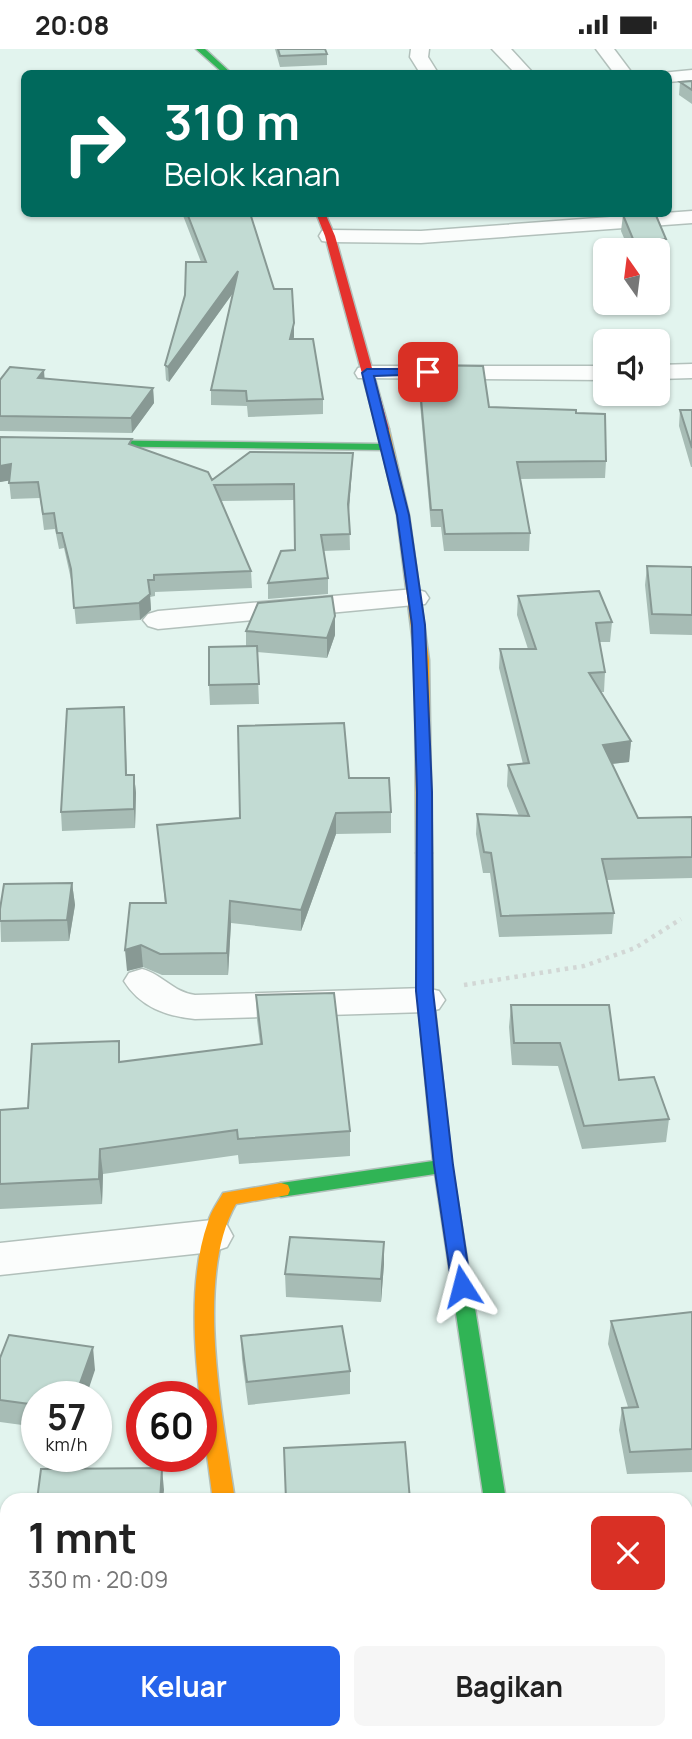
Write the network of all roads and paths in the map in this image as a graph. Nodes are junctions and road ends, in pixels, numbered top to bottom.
1 (201, 49) edge
2 (419, 49) edge
3 (501, 49) edge
4 (604, 49) edge
5 (224, 70) edge
6 (427, 70) edge
7 (521, 70) edge
8 (621, 70) edge
9 (692, 75) edge
10 (672, 77) edge
11 (322, 217) edge
12 (692, 217) edge
13 (331, 236) junction
14 (692, 371) edge
15 (670, 372) edge
16 (367, 373) junction
17 (593, 373) edge
18 (0, 442) edge
19 (385, 447) junction
20 (415, 598) junction
21 (158, 620) dead end
22 (681, 919) dead end
23 (142, 981) dead end
24 (425, 995) junction
25 (443, 1165) junction
26 (212, 1237) junction
27 (0, 1259) edge
28 (223, 1493) edge
29 (494, 1493) edge

1 - 5 main road
2 - 6 street
3 - 7 street
4 - 8 street
9 - 10 street
11 - 13 main road
12 - 13 street
13 - 16 main road
14 - 15 street
16 - 17 street
16 - 19 main road
18 - 19 main road
19 - 20 main road
20 - 21 street
20 - 24 main road
22 - 24 path
23 - 24 street
24 - 25 main road
25 - 26 main road
25 - 29 main road
26 - 27 street
26 - 28 main road

